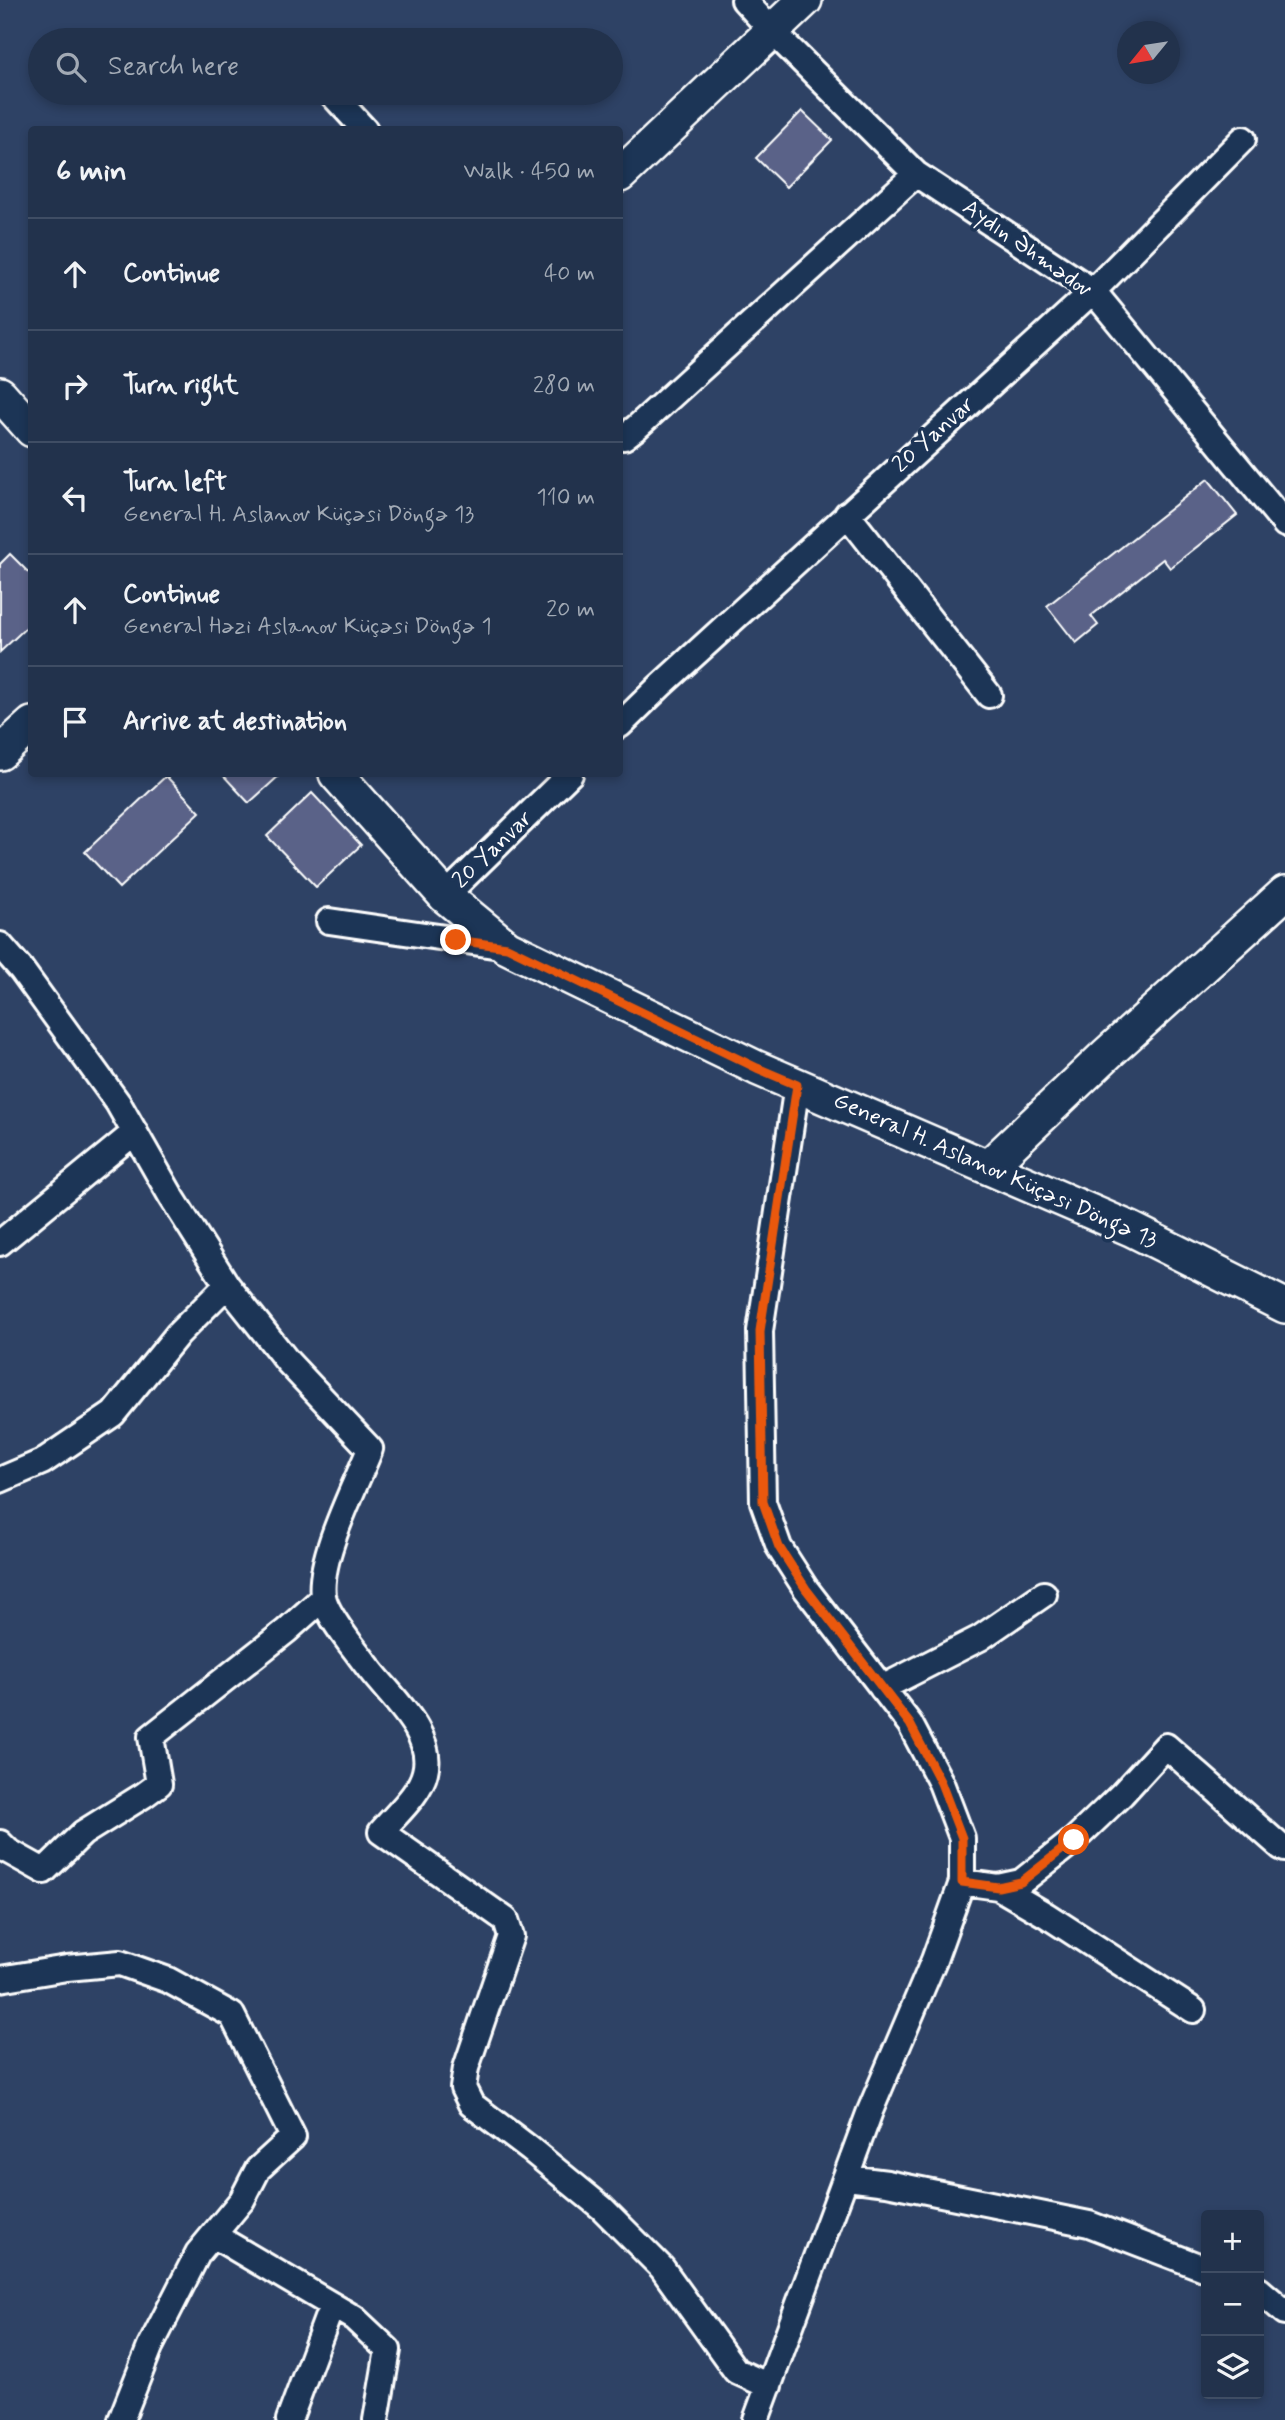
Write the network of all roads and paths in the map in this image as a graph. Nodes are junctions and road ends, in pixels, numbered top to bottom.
1 (744, 0) edge
2 (804, 0) edge
3 (772, 31) junction
4 (342, 105) edge
5 (361, 126) edge
6 (1243, 139) dead end
7 (623, 172) edge
8 (916, 174) junction
9 (1093, 291) junction
10 (0, 394) edge
11 (28, 426) edge
12 (623, 437) edge
13 (847, 514) junction
14 (1285, 524) edge
15 (989, 695) dead end
16 (623, 722) edge
17 (28, 728) edge
18 (0, 753) edge
19 (339, 777) edge
20 (567, 777) edge
21 (1285, 893) edge
22 (445, 896) junction
23 (329, 921) dead end
24 (0, 945) edge
25 (507, 947) junction
26 (797, 1085) junction
27 (135, 1132) junction
28 (988, 1167) junction
29 (0, 1243) edge
30 (227, 1285) junction
31 (1285, 1306) edge
32 (0, 1480) edge
33 (1044, 1594) dead end
34 (323, 1598) junction
35 (882, 1688) junction
36 (0, 1843) edge
37 (1285, 1849) edge
38 (962, 1882) junction
39 (998, 1887) junction
40 (0, 1979) edge
41 (1193, 2010) dead end
42 (847, 2178) junction
43 (212, 2235) junction
44 (1201, 2267) edge
45 (1264, 2292) edge
46 (332, 2305) junction
47 (1285, 2312) edge
48 (769, 2386) junction
49 (121, 2420) edge
50 (289, 2420) edge
51 (376, 2420) edge
52 (756, 2420) edge

1 - 3 street, Aydın Əhmədov
2 - 3 main road
3 - 7 main road
3 - 8 street, Aydın Əhmədov
4 - 5 street
6 - 9 street, 20 Yanvar
8 - 9 street, Aydın Əhmədov
8 - 12 street
9 - 13 street, 20 Yanvar
9 - 14 street, Aydın Əhmədov
10 - 11 main road
13 - 15 street
13 - 16 street, 20 Yanvar
17 - 18 main road
19 - 22 main road, General H. Aslanov Küçəsi Döngə 13
20 - 22 street, 20 Yanvar
21 - 28 main road
22 - 25 main road, General H. Aslanov Küçəsi Döngə 13
23 - 25 street
24 - 27 street
25 - 26 main road, General H. Aslanov Küçəsi Döngə 13
26 - 28 main road, General H. Aslanov Küçəsi Döngə 13
26 - 35 street
27 - 29 street
27 - 30 street
28 - 31 main road, General H. Aslanov Küçəsi Döngə 13
30 - 32 street
30 - 34 street
33 - 35 street
34 - 36 street
34 - 48 street
35 - 38 street
37 - 39 street
38 - 39 street
38 - 42 street
39 - 41 street
40 - 43 street
42 - 44 street
42 - 48 street
43 - 46 street
43 - 49 street
45 - 47 street
46 - 50 street
46 - 51 street
48 - 52 street

